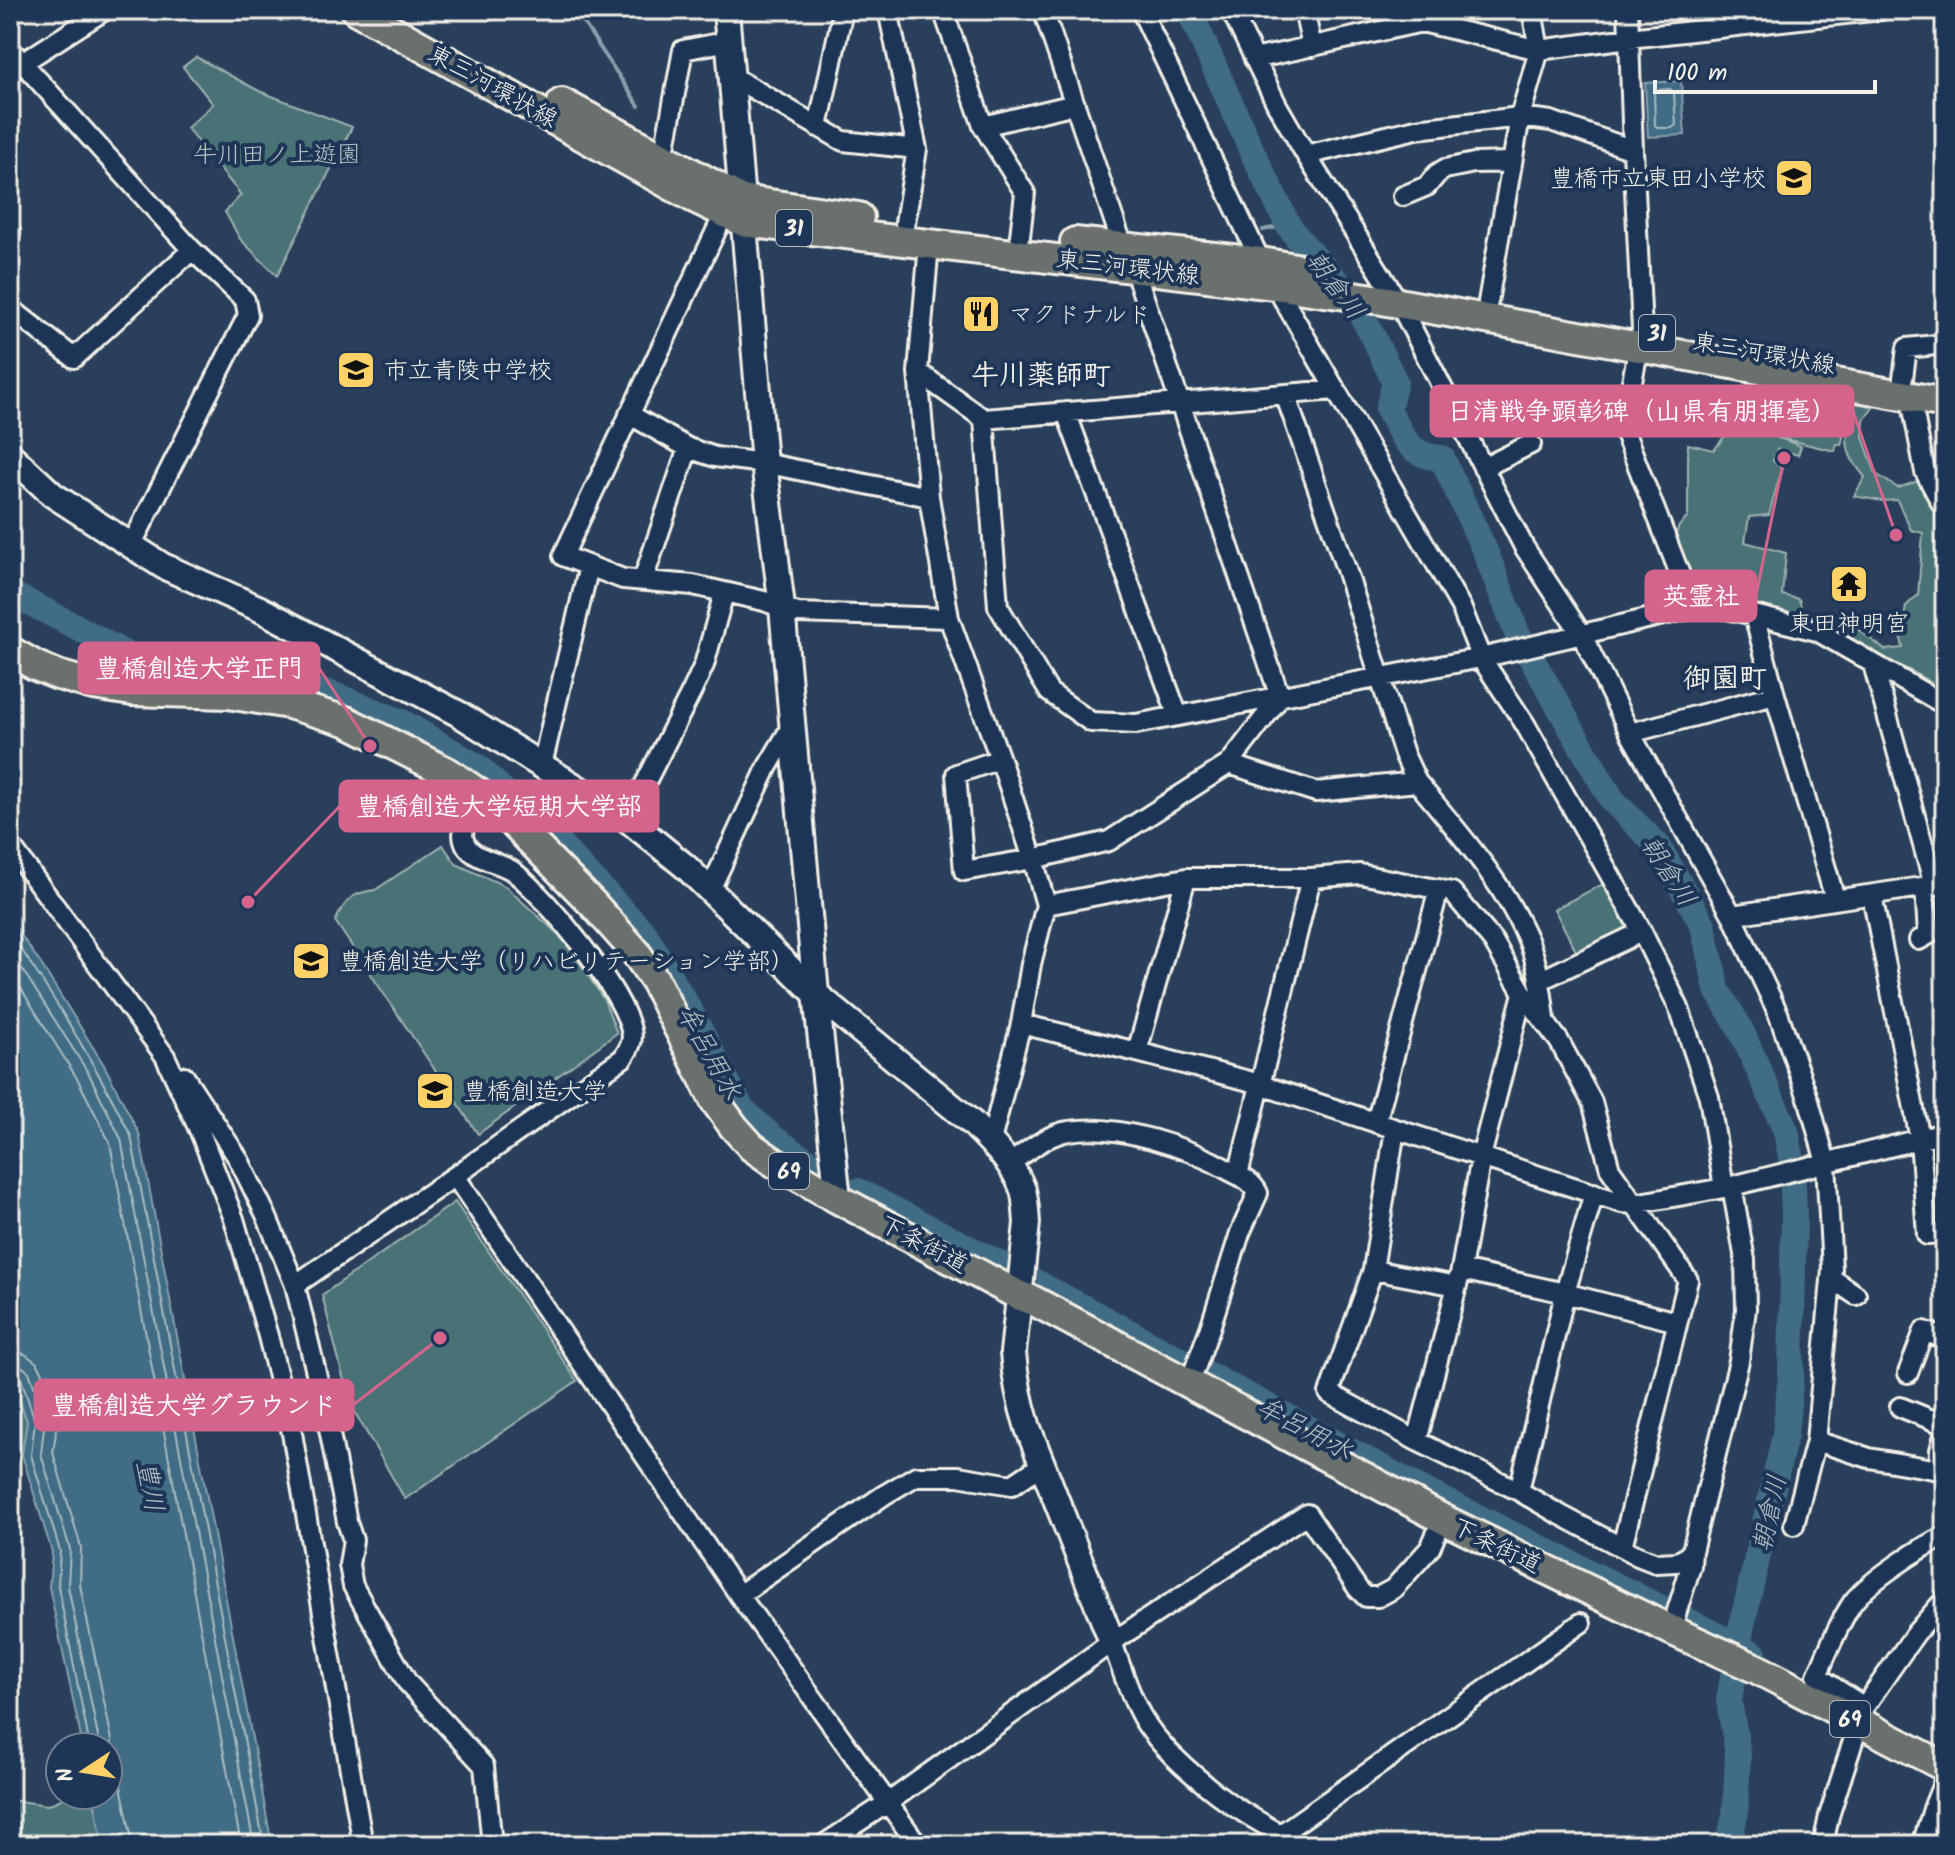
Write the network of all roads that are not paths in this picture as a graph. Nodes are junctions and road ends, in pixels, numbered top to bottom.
1 (105, 10) edge
2 (356, 10) edge
3 (393, 10) edge
4 (726, 10) edge
5 (843, 10) edge
6 (888, 10) edge
7 (943, 10) edge
8 (1043, 10) edge
9 (1141, 10) edge
10 (1231, 10) edge
11 (1304, 10) edge
12 (1532, 10) edge
13 (1628, 10) edge
14 (1881, 10) edge
15 (1781, 15) edge
16 (1421, 16) edge
17 (1629, 38) junction
18 (729, 41) junction
19 (1312, 47) junction
20 (1539, 50) junction
21 (16, 56) edge
22 (1254, 59) junction
23 (733, 77) junction
24 (1075, 104) junction
25 (1520, 117) junction
26 (983, 126) junction
27 (818, 127) junction
28 (917, 149) junction
29 (1633, 150) junction
30 (1306, 155) junction
31 (663, 158) junction
32 (1511, 162) junction
33 (1403, 196) dead end
34 (737, 212) junction
35 (905, 223) junction
36 (1020, 236) junction
37 (929, 244) junction
38 (192, 250) junction
39 (1129, 258) junction
40 (1274, 275) junction
41 (1384, 291) junction
42 (1488, 302) junction
43 (10, 308) edge
44 (1640, 339) junction
45 (1945, 344) edge
46 (918, 372) junction
47 (1945, 386) edge
48 (1908, 388) junction
49 (1335, 390) junction
50 (1285, 394) junction
51 (1179, 403) junction
52 (1945, 403) edge
53 (1066, 412) junction
54 (629, 414) junction
55 (984, 419) junction
56 (1531, 444) dead end
57 (688, 448) junction
58 (10, 455) edge
59 (764, 463) junction
60 (1483, 468) junction
61 (929, 497) junction
62 (1945, 510) edge
63 (131, 546) junction
64 (589, 566) junction
65 (643, 580) junction
66 (724, 593) junction
67 (782, 607) junction
68 (1693, 608) junction
69 (1754, 615) junction
70 (949, 618) junction
71 (1577, 636) junction
72 (10, 651) edge
73 (1488, 657) junction
74 (1873, 664) junction
75 (1381, 678) junction
76 (1775, 695) junction
77 (1280, 697) junction
78 (1945, 705) edge
79 (1178, 716) junction
80 (793, 724) junction
81 (1630, 733) junction
82 (1000, 759) junction
83 (1229, 764) junction
84 (542, 765) junction
85 (1417, 782) junction
86 (484, 797) junction
87 (627, 819) junction
88 (10, 845) edge
89 (1033, 859) junction
90 (1186, 878) junction
91 (1311, 878) junction
92 (1935, 885) edge
93 (1439, 889) junction
94 (710, 890) junction
95 (1872, 895) junction
96 (1835, 899) junction
97 (1046, 905) junction
98 (1732, 915) junction
99 (1641, 930) junction
100 (1919, 940) dead end
101 (1539, 981) junction
102 (1523, 993) junction
103 (816, 994) junction
104 (1021, 1024) junction
105 (1546, 1025) junction
106 (1137, 1052) junction
107 (165, 1056) junction
108 (1261, 1085) junction
109 (1376, 1123) junction
110 (1395, 1129) junction
111 (1945, 1133) edge
112 (1920, 1139) junction
113 (991, 1141) junction
114 (1481, 1157) junction
115 (1009, 1164) junction
116 (1820, 1164) junction
117 (1238, 1175) junction
118 (455, 1176) junction
119 (1732, 1186) junction
120 (1594, 1193) junction
121 (838, 1199) junction
122 (1634, 1204) junction
123 (1945, 1234) edge
124 (1373, 1270) junction
125 (1459, 1278) junction
126 (1831, 1278) junction
127 (295, 1285) junction
128 (1020, 1293) junction
129 (1565, 1293) junction
130 (1856, 1295) dead end
131 (1677, 1322) junction
132 (1945, 1339) edge
133 (1908, 1373) dead end
134 (1190, 1382) junction
135 (1900, 1407) dead end
136 (1945, 1425) edge
137 (1945, 1432) edge
138 (1417, 1441) junction
139 (1816, 1441) junction
140 (1042, 1465) junction
141 (1942, 1471) edge
142 (1519, 1491) junction
143 (1443, 1519) junction
144 (1794, 1525) dead end
145 (1945, 1536) edge
146 (1622, 1547) junction
147 (1692, 1551) junction
148 (739, 1595) junction
149 (1945, 1599) edge
150 (1581, 1623) dead end
151 (1673, 1623) junction
152 (1112, 1642) junction
153 (1861, 1715) junction
154 (1945, 1767) edge
155 (1945, 1779) edge
156 (889, 1802) junction
157 (1282, 1834) junction
158 (363, 1845) edge
159 (492, 1845) edge
160 (823, 1845) edge
161 (918, 1845) edge
162 (1265, 1845) edge
163 (1299, 1845) edge
164 (1823, 1845) edge
165 (1922, 1845) edge

1 - 21 street
2 - 34 main road, 東三河環状線 / 31
3 - 31 main road, 東三河環状線 / 31
4 - 18 street
5 - 27 street
6 - 28 street
7 - 26 street
8 - 24 street
9 - 40 street
10 - 22 street
11 - 19 street
12 - 20 street
13 - 17 street
14 - 15 street
15 - 17 street
16 - 19 street
16 - 20 street
17 - 20 street
17 - 29 street
18 - 23 street
18 - 31 street
19 - 22 street
20 - 25 street
21 - 38 street
22 - 30 street
23 - 27 street
23 - 34 street
24 - 26 street
24 - 39 street
25 - 29 street
25 - 30 street
25 - 32 street
26 - 36 street
27 - 28 street
28 - 35 street
29 - 44 street
30 - 41 street
31 - 34 main road, 東三河環状線 / 31
32 - 33 street
32 - 42 street
34 - 35 main road, 東三河環状線 / 31
34 - 37 main road, 東三河環状線 / 31
34 - 54 street
34 - 59 street
35 - 36 main road, 東三河環状線 / 31
36 - 39 main road, 東三河環状線 / 31
37 - 39 main road, 東三河環状線 / 31
37 - 46 street
38 - 43 street
38 - 63 street
39 - 40 main road, 東三河環状線 / 31
39 - 51 street
40 - 41 main road, 東三河環状線 / 31
40 - 49 street
41 - 42 main road, 東三河環状線 / 31
41 - 44 main road, 東三河環状線 / 31
41 - 60 street
42 - 44 main road, 東三河環状線 / 31
44 - 48 main road, 東三河環状線 / 31
44 - 68 street
45 - 48 street
46 - 55 street
46 - 61 street
47 - 48 main road, 東三河環状線 / 31
48 - 52 main road, 東三河環状線 / 31
48 - 62 street
49 - 50 street
49 - 73 street
50 - 51 street
50 - 75 street
51 - 53 street
51 - 77 street
53 - 55 street
53 - 79 street
54 - 57 street
54 - 64 street
55 - 79 street
56 - 60 street
57 - 59 street
57 - 65 street
58 - 63 street
59 - 61 street
59 - 67 street
60 - 71 street
61 - 70 street
63 - 84 street
64 - 65 street
64 - 84 street
65 - 66 street
66 - 67 street
66 - 87 street
67 - 70 street
67 - 80 street
68 - 69 street
68 - 71 street
69 - 74 street
69 - 76 street
70 - 82 street
71 - 73 street
71 - 81 street
72 - 86 main road, 下条街道 / 69
73 - 75 street
73 - 99 street
74 - 78 street
74 - 92 street
75 - 77 street
75 - 85 street
76 - 81 street
76 - 96 street
77 - 79 street
77 - 83 street
80 - 94 street
80 - 103 street
81 - 98 street
82 - 89 street
82 - 89 street
83 - 85 street
83 - 89 street
84 - 87 street
85 - 101 street
86 - 118 street
86 - 121 main road, 下条街道 / 69
87 - 94 street
88 - 107 street
89 - 97 street
90 - 91 street
90 - 97 street
90 - 106 street
91 - 93 street
91 - 108 street
92 - 95 street
92 - 100 street
93 - 102 street
93 - 109 street
94 - 103 street
95 - 96 street
95 - 112 street
96 - 98 street
97 - 104 street
98 - 116 street
99 - 101 street
99 - 119 street
101 - 105 street
102 - 105 street
102 - 114 street
103 - 113 street
103 - 121 street
104 - 106 street
104 - 113 street
105 - 122 street
106 - 108 street
107 - 127 street
107 - 158 street
108 - 109 street
108 - 117 street
109 - 110 street
110 - 114 street
110 - 124 street
111 - 112 street
112 - 116 street
112 - 123 street
113 - 115 street
114 - 120 street
114 - 125 street
115 - 117 street
115 - 128 street
116 - 119 street
116 - 126 street
117 - 134 street
118 - 127 street
118 - 148 street
119 - 122 street
119 - 147 street
120 - 122 street
120 - 129 street
121 - 128 main road, 下条街道 / 69
122 - 131 street
124 - 125 street
124 - 138 street
125 - 129 street
125 - 138 street
126 - 130 street
126 - 139 street
127 - 159 street
128 - 134 main road, 下条街道 / 69
128 - 140 street
129 - 131 street
129 - 142 street
131 - 146 street
132 - 133 street
134 - 143 main road, 下条街道 / 69
135 - 136 street
137 - 141 street
138 - 142 street
139 - 141 street
139 - 144 street
140 - 148 street
140 - 152 street
142 - 146 street
143 - 151 main road, 下条街道 / 69
143 - 152 street
145 - 153 street
146 - 147 street
147 - 151 street
148 - 156 street
149 - 153 street
150 - 157 street
151 - 153 main road, 下条街道 / 69
152 - 156 street
152 - 157 street
153 - 154 main road, 下条街道 / 69
153 - 164 street
155 - 165 street
156 - 160 street
156 - 161 street
157 - 162 street
157 - 163 street

